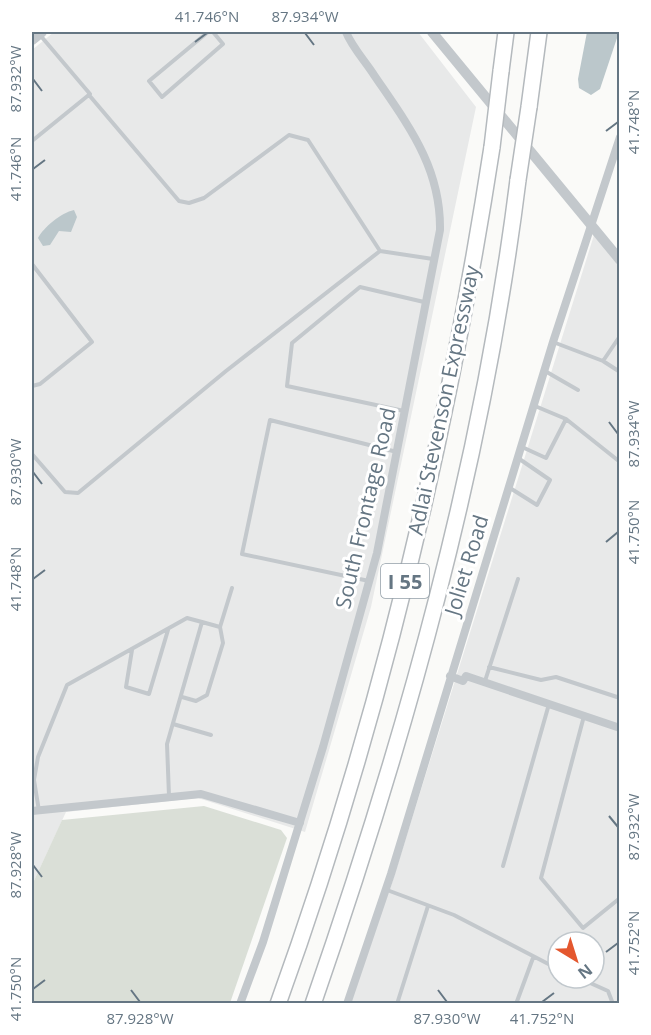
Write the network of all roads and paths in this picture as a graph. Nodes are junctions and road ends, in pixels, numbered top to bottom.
1 (208, 32) edge
2 (213, 32) edge
3 (346, 32) edge
4 (432, 32) edge
5 (506, 32) edge
6 (539, 32) edge
7 (38, 35) edge
8 (89, 95) junction
9 (620, 137) edge
10 (32, 141) edge
11 (592, 227) junction
12 (380, 251) junction
13 (436, 260) junction
14 (620, 260) edge
15 (32, 264) edge
16 (428, 303) junction
17 (620, 336) edge
18 (553, 342) junction
19 (603, 361) junction
20 (544, 371) junction
21 (620, 372) edge
22 (32, 386) edge
23 (578, 390) dead end
24 (534, 405) junction
25 (406, 411) junction
26 (566, 418) junction
27 (521, 447) junction
28 (398, 452) junction
29 (32, 454) edge
30 (518, 458) junction
31 (620, 462) edge
32 (509, 488) junction
33 (518, 579) dead end
34 (369, 581) junction
35 (232, 588) dead end
36 (202, 622) junction
37 (220, 627) junction
38 (168, 629) junction
39 (132, 650) junction
40 (489, 667) junction
41 (450, 676) junction
42 (485, 682) junction
43 (182, 697) junction
44 (620, 698) edge
45 (549, 704) junction
46 (584, 716) junction
47 (173, 724) junction
48 (620, 728) edge
49 (211, 735) dead end
50 (169, 797) junction
51 (35, 811) edge
52 (300, 823) junction
53 (503, 866) dead end
54 (386, 890) junction
55 (620, 898) edge
56 (428, 906) junction
57 (533, 958) junction
58 (546, 964) edge
59 (606, 990) edge
60 (240, 1004) edge
61 (278, 1004) edge
62 (313, 1004) edge
63 (347, 1004) edge
64 (397, 1004) edge
65 (516, 1004) edge
66 (614, 1004) edge

1 - 2 lane
3 - 13 street, South Frontage Road
4 - 11 street
5 - 61 highway, Adlai Stevenson Expressway / I 55, bridge
6 - 62 highway, Adlai Stevenson Expressway / I 55, bridge
7 - 8 lane
8 - 10 lane
8 - 12 lane
9 - 11 street, Joliet Road
11 - 14 street
11 - 18 street, Joliet Road
12 - 13 lane
12 - 29 lane
13 - 16 street, South Frontage Road
15 - 22 lane
16 - 25 street, South Frontage Road
16 - 25 lane
17 - 19 lane
18 - 19 lane
18 - 20 street, Joliet Road
19 - 21 lane
20 - 23 lane
20 - 24 street, Joliet Road
24 - 26 lane
24 - 27 street, Joliet Road
25 - 28 street, South Frontage Road
26 - 27 lane
26 - 31 lane
27 - 30 street, Joliet Road
28 - 34 street, South Frontage Road
28 - 34 lane
30 - 32 street, Joliet Road
30 - 32 lane
32 - 41 street, Joliet Road
33 - 40 lane
34 - 52 street, South Frontage Road
35 - 37 lane
36 - 37 lane
36 - 38 lane
36 - 43 lane
37 - 43 lane
38 - 39 lane
38 - 39 lane
39 - 51 lane
40 - 42 lane
40 - 44 lane
41 - 42 street
41 - 54 street, Joliet Road
42 - 45 street
43 - 47 lane
45 - 46 street
45 - 53 lane
46 - 48 street
46 - 55 lane
47 - 49 lane
47 - 50 lane
50 - 51 street
50 - 52 street
52 - 60 street, South Frontage Road
54 - 56 lane
54 - 63 street, Joliet Road
56 - 57 lane
56 - 64 lane
57 - 58 lane
57 - 65 lane
59 - 66 lane

